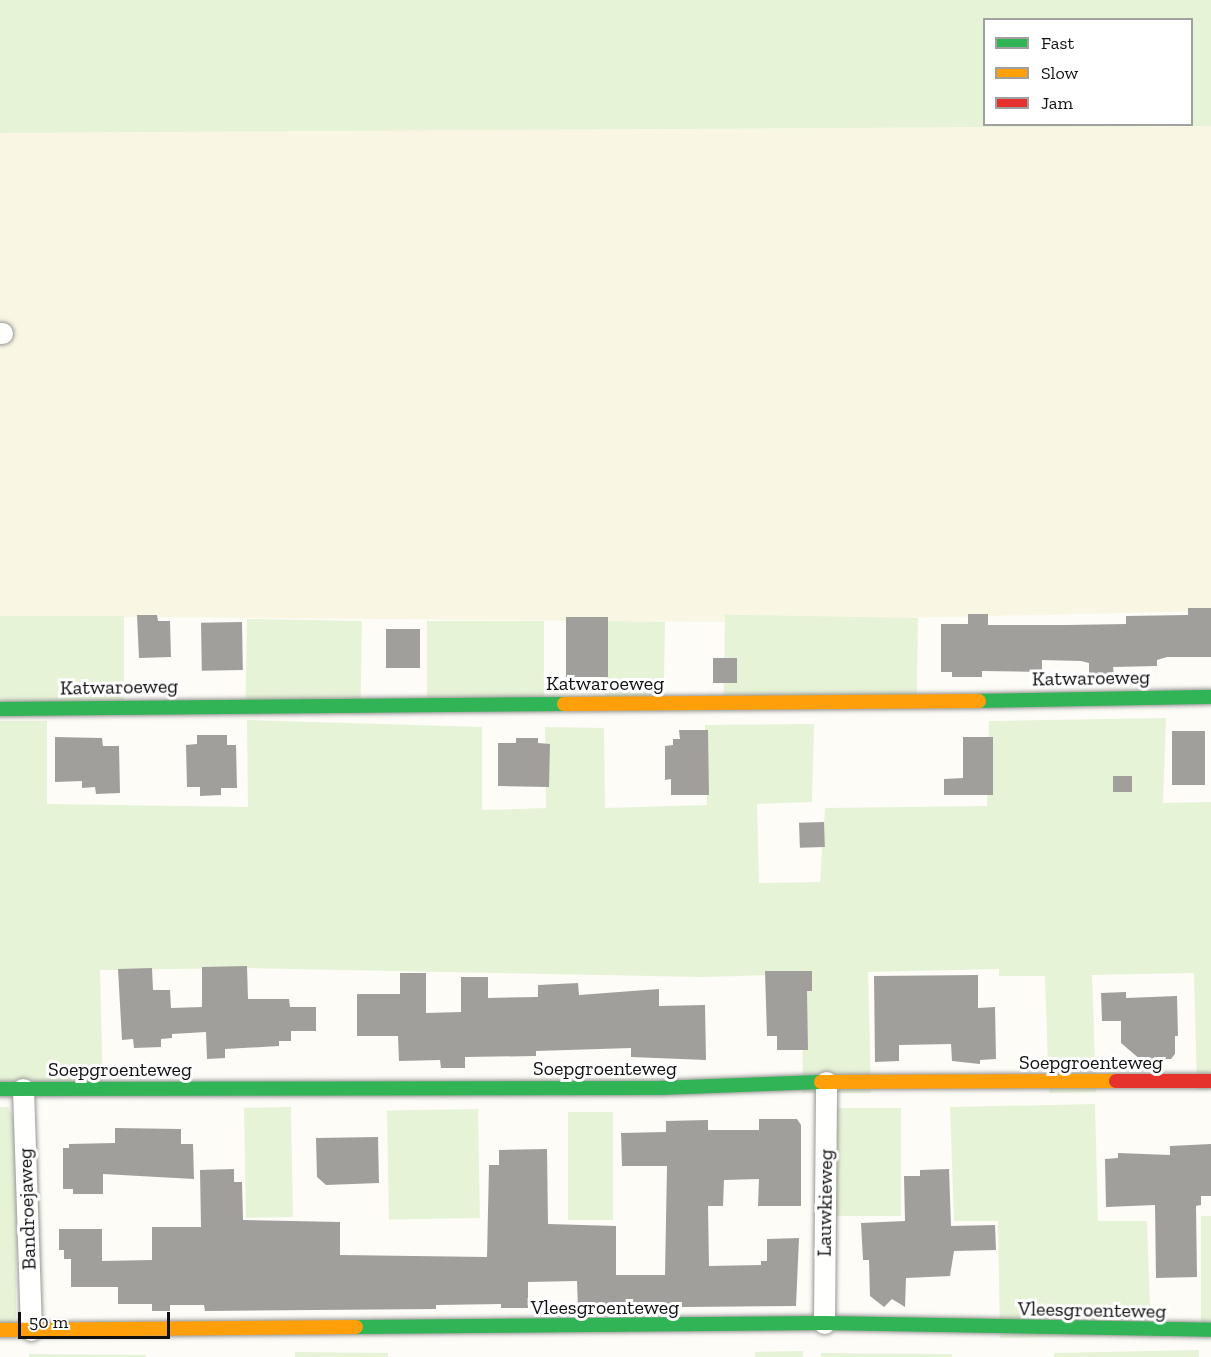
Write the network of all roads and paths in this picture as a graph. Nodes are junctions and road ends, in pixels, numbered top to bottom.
1 (1211, 697) edge
2 (0, 709) edge
3 (826, 1082) junction
4 (1211, 1082) edge
5 (0, 1089) edge
6 (23, 1089) junction
7 (824, 1323) junction
8 (0, 1330) edge
9 (32, 1330) junction
10 (1211, 1330) edge

1 - 2 street, Katwaroeweg
3 - 4 street, Soepgroenteweg
3 - 6 street, Soepgroenteweg
3 - 7 street, Lauwkieweg
5 - 6 street, Soepgroenteweg
6 - 9 street, Bandroejaweg
7 - 9 street, Vleesgroenteweg
7 - 10 street, Vleesgroenteweg
8 - 9 street, Vleesgroenteweg

